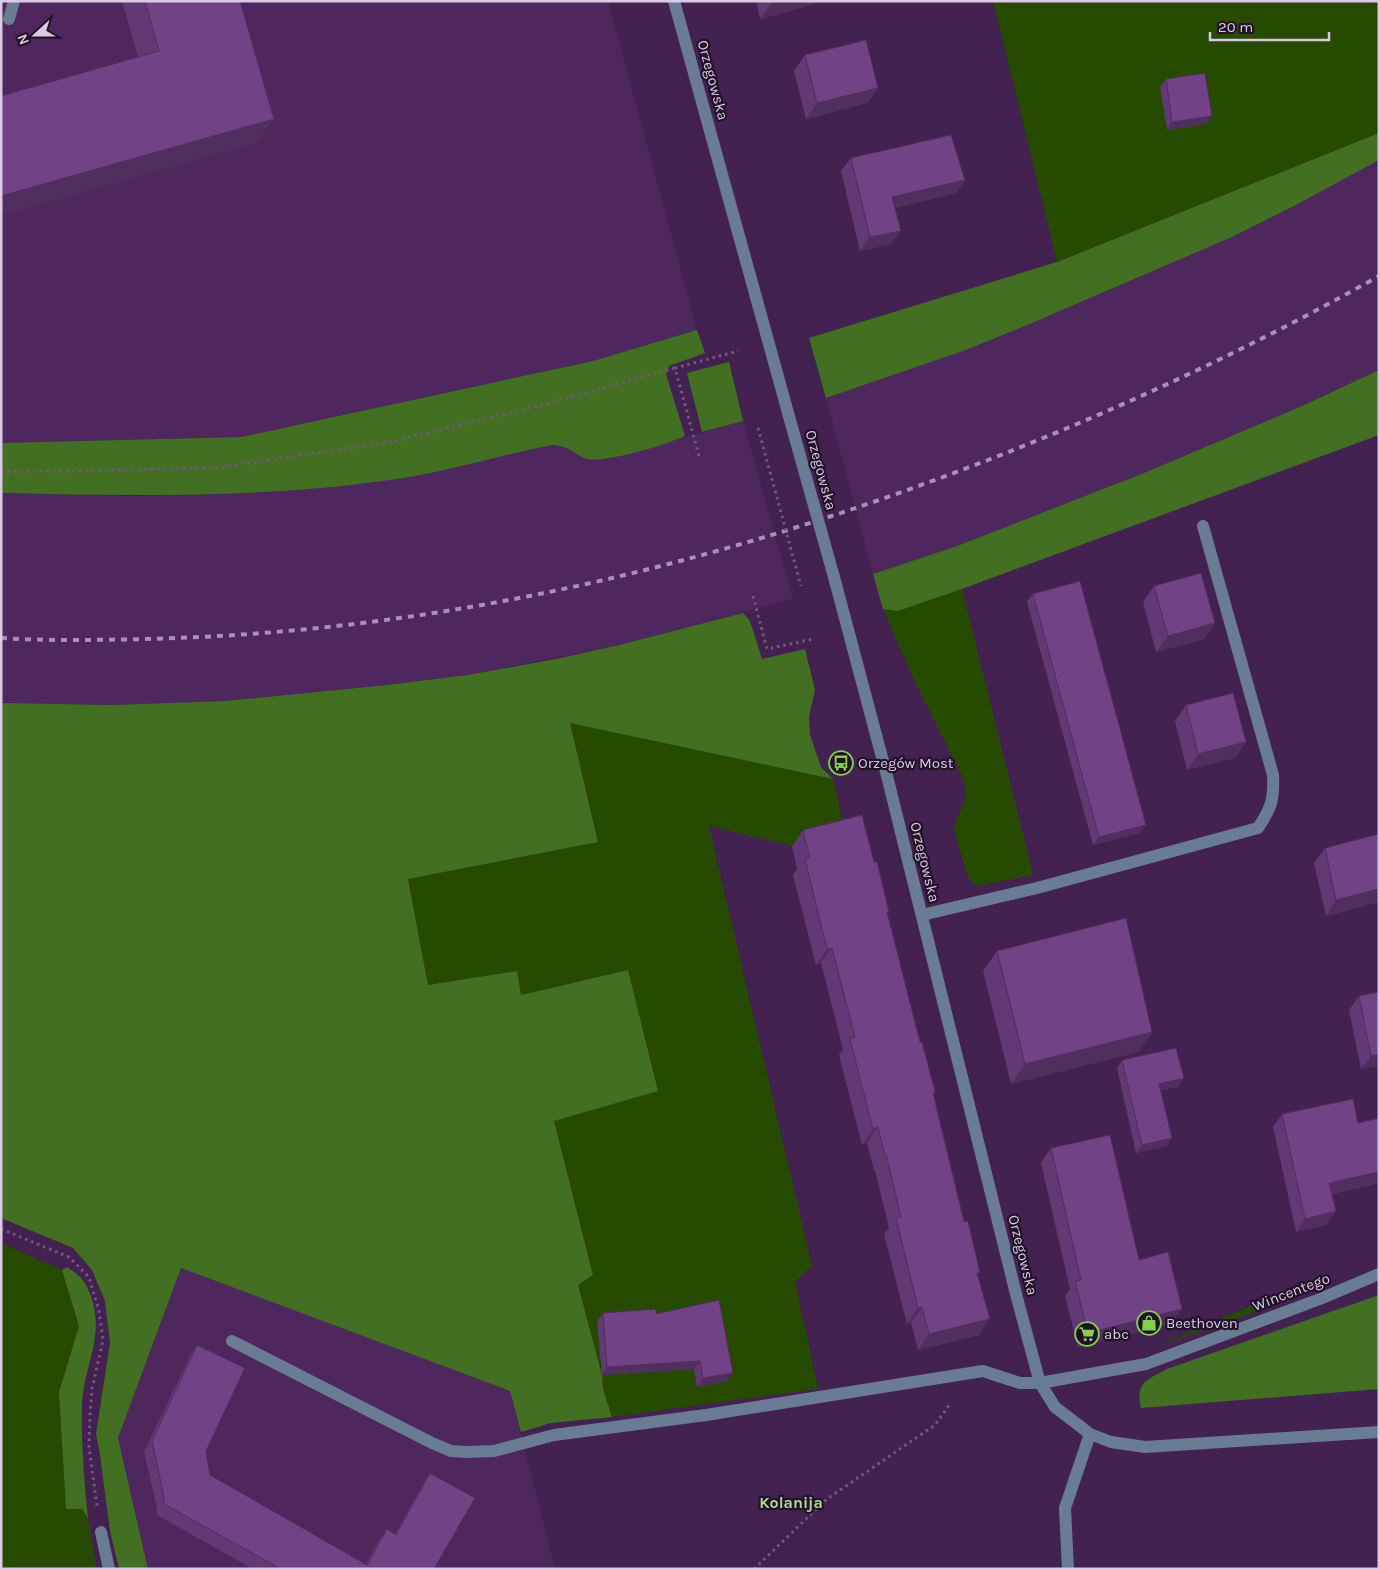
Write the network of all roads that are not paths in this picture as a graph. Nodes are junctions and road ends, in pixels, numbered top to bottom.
1 (14, 1) edge
2 (674, 1) edge
3 (9, 19) dead end
4 (1203, 526) dead end
5 (922, 915) junction
6 (1379, 1274) edge
7 (232, 1341) dead end
8 (1040, 1383) junction
9 (1379, 1432) edge
10 (1090, 1434) junction
11 (101, 1532) road end
12 (109, 1569) edge
13 (1068, 1569) edge

1 - 3 street
2 - 5 street, Orzegowska, bridge
4 - 5 street
5 - 8 street, Orzegowska
6 - 8 street, Wincentego
7 - 8 street, Wincentego
8 - 10 street, Orzegowska
9 - 10 street, Orzegowska
10 - 13 street
11 - 12 street

